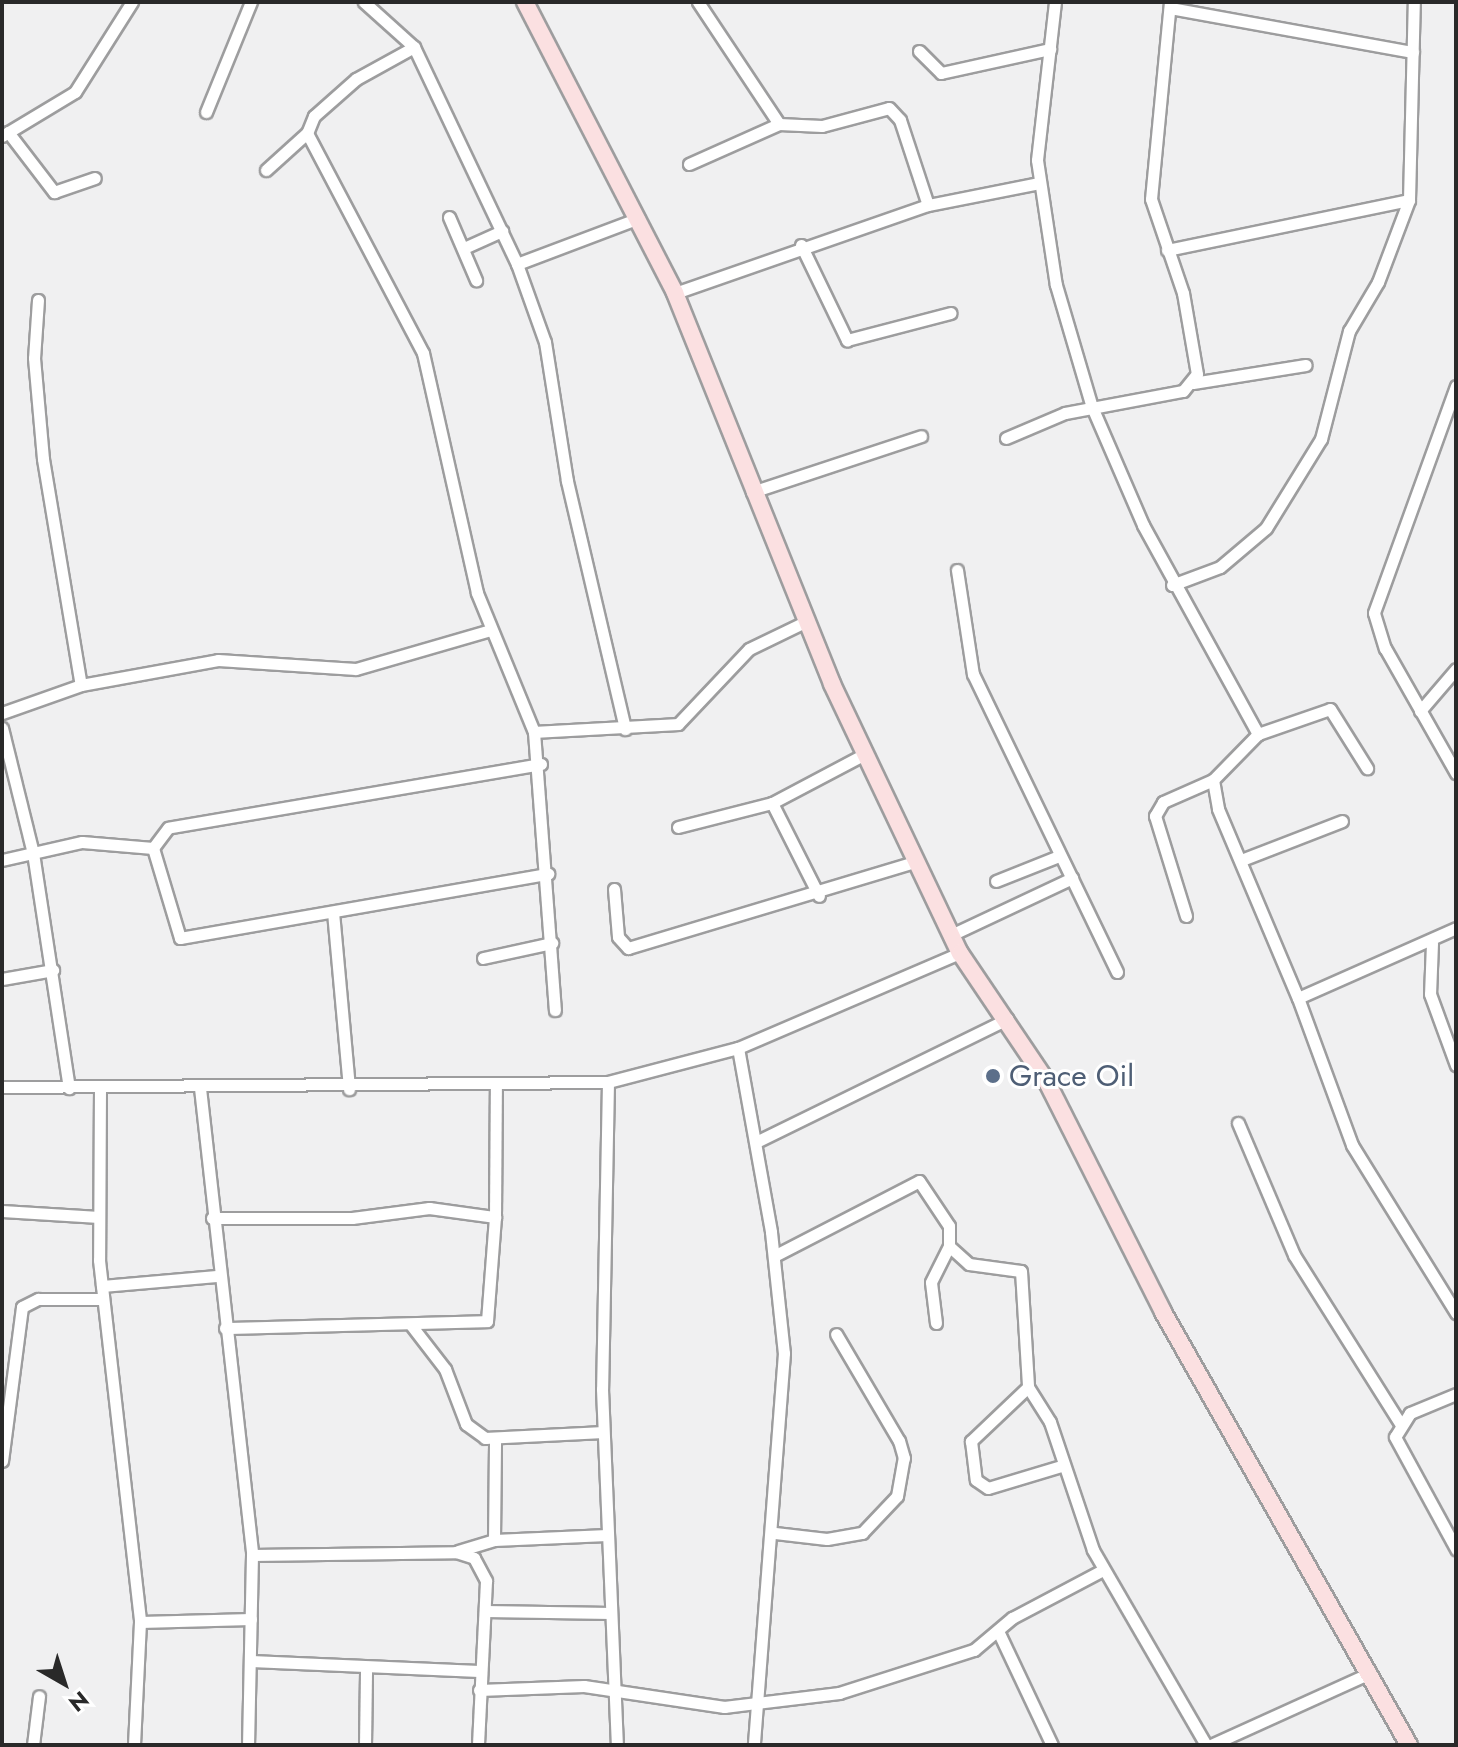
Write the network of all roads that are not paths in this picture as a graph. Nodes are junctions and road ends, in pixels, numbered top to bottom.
1 (132, 2) edge
2 (251, 2) edge
3 (364, 2) edge
4 (525, 2) edge
5 (698, 2) edge
6 (1055, 2) edge
7 (1414, 2) edge
8 (1170, 5) edge
9 (414, 47) junction
10 (1050, 49) junction
11 (919, 51) dead end
12 (1413, 52) junction
13 (206, 112) dead end
14 (779, 124) junction
15 (307, 133) junction
16 (5, 134) edge
17 (689, 164) dead end
18 (266, 170) dead end
19 (95, 178) dead end
20 (1039, 183) junction
21 (1409, 200) junction
22 (928, 205) junction
23 (449, 217) dead end
24 (639, 218) junction
25 (502, 231) junction
26 (801, 245) junction
27 (464, 248) junction
28 (1167, 250) junction
29 (517, 264) junction
30 (476, 280) dead end
31 (675, 293) junction
32 (38, 300) dead end
33 (951, 313) dead end
34 (1306, 365) dead end
35 (1193, 383) junction
36 (1456, 386) edge
37 (1092, 407) junction
38 (921, 436) dead end
39 (1006, 438) dead end
40 (752, 492) junction
41 (957, 570) dead end
42 (1172, 585) junction
43 (807, 621) junction
44 (490, 630) junction
45 (1456, 669) edge
46 (81, 685) junction
47 (1420, 711) junction
48 (2, 713) edge
49 (2, 728) edge
50 (625, 729) junction
51 (534, 732) junction
52 (1258, 734) junction
53 (863, 755) junction
54 (541, 764) junction
55 (1367, 768) dead end
56 (1456, 773) edge
57 (1213, 780) junction
58 (772, 803) junction
59 (1342, 821) dead end
60 (678, 827) dead end
61 (153, 848) junction
62 (33, 853) junction
63 (1059, 856) junction
64 (1244, 859) junction
65 (2, 860) edge
66 (914, 862) junction
67 (548, 874) junction
68 (1072, 878) junction
69 (996, 881) dead end
70 (614, 889) dead end
71 (819, 896) junction
72 (333, 912) junction
73 (1186, 916) dead end
74 (1456, 928) edge
75 (951, 935) junction
76 (552, 943) junction
77 (1432, 943) junction
78 (960, 953) junction
79 (483, 958) dead end
80 (53, 970) junction
81 (1117, 972) dead end
82 (2, 979) edge
83 (1298, 998) junction
84 (555, 1010) dead end
85 (1007, 1019) junction
86 (738, 1048) junction
87 (1456, 1065) edge
88 (608, 1082) junction
89 (496, 1086) junction
90 (2, 1087) edge
91 (69, 1088) junction
92 (100, 1088) junction
93 (200, 1088) junction
94 (349, 1089) junction
95 (1238, 1123) dead end
96 (756, 1142) junction
97 (2, 1211) edge
98 (99, 1217) junction
99 (495, 1217) junction
100 (212, 1218) junction
101 (949, 1246) junction
102 (774, 1256) junction
103 (217, 1276) junction
104 (102, 1286) junction
105 (103, 1299) junction
106 (1456, 1313) edge
107 (936, 1323) dead end
108 (411, 1325) junction
109 (225, 1328) junction
110 (836, 1334) dead end
111 (1028, 1387) junction
112 (1456, 1394) edge
113 (4, 1408) edge
114 (1400, 1423) junction
115 (603, 1432) junction
116 (495, 1440) junction
117 (2, 1461) edge
118 (1064, 1465) junction
119 (775, 1533) junction
120 (607, 1535) junction
121 (494, 1540) junction
122 (1456, 1549) edge
123 (456, 1552) junction
124 (252, 1555) junction
125 (1103, 1570) junction
126 (485, 1611) junction
127 (611, 1613) junction
128 (251, 1619) junction
129 (140, 1622) junction
130 (999, 1633) junction
131 (251, 1661) junction
132 (366, 1669) junction
133 (479, 1671) junction
134 (1370, 1673) junction
135 (614, 1689) junction
136 (479, 1690) junction
137 (39, 1696) dead end
138 (758, 1707) junction
139 (33, 1745) edge
140 (134, 1745) edge
141 (248, 1745) edge
142 (365, 1745) edge
143 (478, 1745) edge
144 (617, 1745) edge
145 (754, 1745) edge
146 (1052, 1745) edge
147 (1208, 1745) edge
148 (1409, 1745) edge

1 - 16 street
2 - 13 street
3 - 9 street
4 - 24 main road
5 - 14 street
6 - 10 street
7 - 12 street
8 - 12 street
8 - 28 street
9 - 15 street
9 - 25 street
10 - 11 street
10 - 20 street
12 - 21 street
14 - 17 street
14 - 22 street
15 - 18 street
15 - 44 street
16 - 19 street
20 - 22 street
20 - 37 street
21 - 28 street
21 - 42 street
22 - 26 street
23 - 27 street
24 - 29 street
24 - 31 main road
25 - 27 street
25 - 29 street
26 - 31 street
26 - 33 street
27 - 30 street
28 - 35 street
29 - 50 street
31 - 40 main road
32 - 46 street
34 - 35 street
35 - 37 street
36 - 47 street
37 - 39 street
37 - 42 street
38 - 40 street
40 - 43 main road
41 - 63 street
42 - 52 street
43 - 50 street
43 - 53 main road
44 - 46 street
44 - 51 street
45 - 47 street
46 - 48 street
47 - 56 street
49 - 62 street
50 - 51 street
51 - 54 street
52 - 55 street
52 - 57 street
53 - 58 street
53 - 66 main road
54 - 61 street
54 - 67 street
57 - 64 street
57 - 73 street
58 - 60 street
58 - 71 street
59 - 64 street
61 - 62 street
61 - 72 street
62 - 65 street
62 - 80 street
63 - 68 street
63 - 69 street
64 - 83 street
66 - 71 street
66 - 75 main road
67 - 72 street
67 - 76 street
68 - 75 street
68 - 81 street
70 - 71 street
72 - 94 street
74 - 77 street
75 - 78 main road
76 - 79 street
76 - 84 street
77 - 83 street
77 - 87 street
78 - 85 main road
78 - 86 street
80 - 82 street
80 - 91 street
83 - 106 street
85 - 96 street
85 - 134 main road
86 - 88 street
86 - 96 street
88 - 89 street
88 - 115 street
89 - 94 street
89 - 99 street
90 - 91 street
91 - 92 street
92 - 93 street
92 - 98 street
93 - 94 street
93 - 100 street
95 - 114 street
96 - 102 street
97 - 98 street
98 - 104 street
99 - 100 street
99 - 108 street
100 - 103 street
101 - 102 street
101 - 107 street
101 - 111 street
102 - 119 street
103 - 104 street
103 - 109 street
104 - 105 street
105 - 113 street
105 - 129 street
108 - 109 street
108 - 116 street
109 - 124 street
110 - 119 street
111 - 118 street
111 - 118 street
112 - 114 street
113 - 117 street
114 - 122 street
115 - 116 street
115 - 120 street
116 - 121 street
118 - 125 street
119 - 138 street
120 - 121 street
120 - 127 street
121 - 123 street
123 - 124 street
123 - 126 street
124 - 128 street
125 - 130 street
125 - 147 street
126 - 127 street
126 - 133 street
127 - 135 street
128 - 129 street
128 - 131 street
129 - 140 street
130 - 138 street
130 - 146 street
131 - 132 street
131 - 141 street
132 - 133 street
132 - 142 street
133 - 136 street
134 - 147 street
134 - 148 main road
135 - 136 street
135 - 138 street
135 - 144 street
136 - 143 street
137 - 139 street
138 - 145 street

